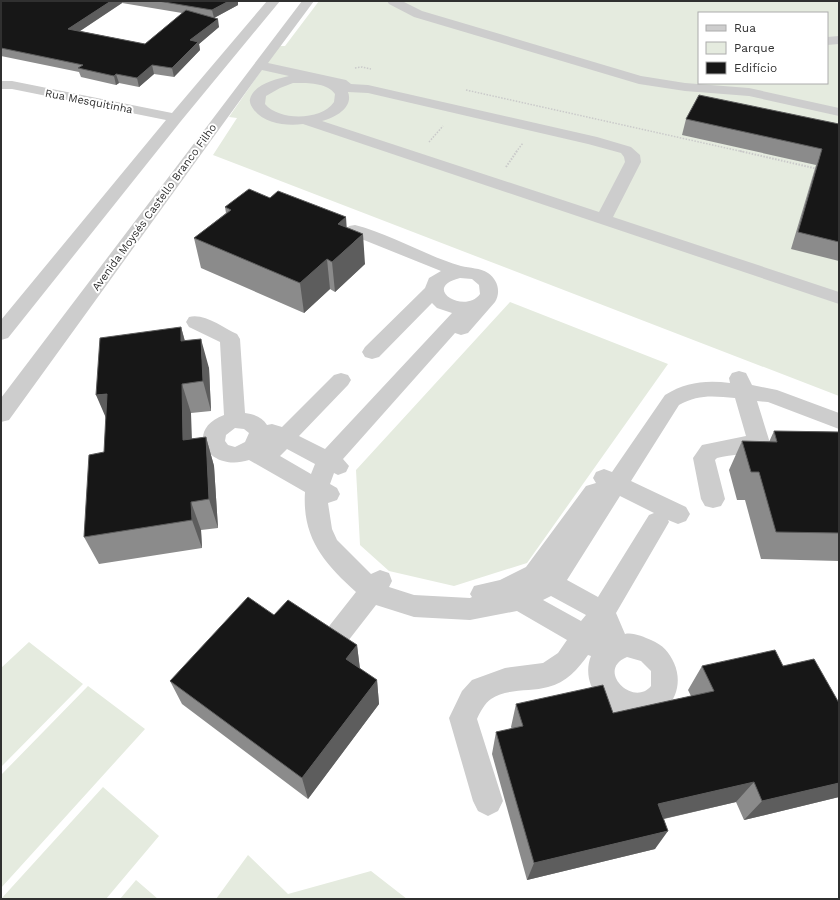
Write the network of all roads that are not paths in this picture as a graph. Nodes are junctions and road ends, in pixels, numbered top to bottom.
1 (274, 1) edge
2 (308, 1) edge
3 (393, 1) edge
4 (839, 40) edge
5 (828, 41) edge
6 (262, 61) junction
7 (1, 85) edge
8 (751, 88) edge
9 (839, 112) edge
10 (176, 118) junction
11 (304, 120) junction
12 (603, 220) junction
13 (355, 230) edge
14 (460, 272) junction
15 (433, 291) junction
16 (488, 298) junction
17 (839, 298) edge
18 (467, 308) junction
19 (196, 322) dead end
20 (1, 333) edge
21 (372, 352) dead end
22 (341, 380) dead end
23 (740, 384) junction
24 (839, 412) edge
25 (1, 414) edge
26 (839, 421) edge
27 (246, 422) junction
28 (284, 438) junction
29 (258, 454) junction
30 (333, 464) junction
31 (610, 481) junction
32 (323, 490) junction
33 (713, 499) dead end
34 (542, 580) junction
35 (376, 586) junction
36 (511, 595) junction
37 (603, 612) junction
38 (339, 633) edge
39 (586, 637) junction
40 (488, 801) dead end

1 - 10 street
2 - 6 street, Avenida Moysés Castello Branco Filho
3 - 8 street
4 - 5 street
6 - 12 street
6 - 25 street, Avenida Moysés Castello Branco Filho
7 - 10 street, Rua Mesquitinha
8 - 9 street
10 - 20 street
11 - 11 street
11 - 12 street
12 - 17 street
13 - 14 street
14 - 15 street
14 - 16 street
15 - 18 street
15 - 21 street
16 - 18 street
16 - 30 street
18 - 30 street
19 - 27 street
22 - 28 street
23 - 24 street
23 - 26 street
23 - 31 street
23 - 33 street
27 - 28 street
27 - 29 street
27 - 29 street
28 - 29 street
28 - 30 street
29 - 32 street
30 - 32 street
31 - 34 street
31 - 37 street
32 - 35 street
34 - 36 street
34 - 37 street
35 - 36 street
35 - 38 street
36 - 39 street
37 - 39 street
37 - 39 street
39 - 40 street

